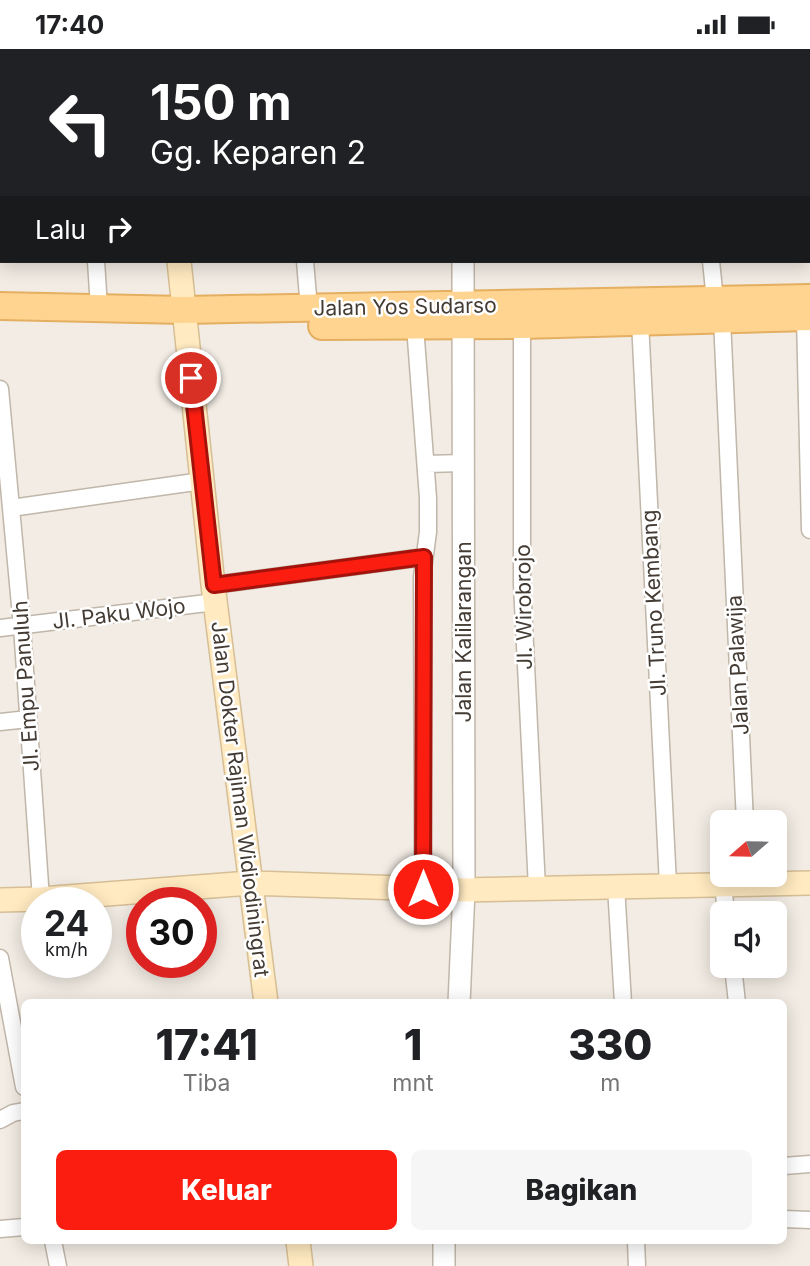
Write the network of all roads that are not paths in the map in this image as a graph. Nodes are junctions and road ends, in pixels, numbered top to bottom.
1 (96, 263) edge
2 (179, 263) edge
3 (305, 263) edge
4 (463, 263) edge
5 (711, 263) edge
6 (0, 306) edge
7 (99, 308) junction
8 (309, 309) junction
9 (719, 310) junction
10 (808, 311) edge
11 (463, 316) junction
12 (185, 318) junction
13 (640, 321) junction
14 (0, 324) edge
15 (522, 325) junction
16 (415, 326) junction
17 (0, 389) edge
18 (463, 463) junction
19 (426, 464) junction
20 (202, 481) junction
21 (11, 508) junction
22 (810, 520) edge
23 (7, 534) edge
24 (424, 557) junction
25 (214, 593) junction
26 (22, 627) junction
27 (0, 628) edge
28 (28, 719) junction
29 (0, 722) edge
30 (744, 810) edge
31 (788, 882) edge
32 (810, 883) edge
33 (250, 884) junction
34 (710, 884) edge
35 (668, 885) junction
36 (617, 886) junction
37 (40, 887) edge
38 (537, 888) junction
39 (423, 889) junction
40 (464, 890) junction
41 (112, 894) edge
42 (0, 899) edge
43 (21, 899) edge
44 (0, 958) edge
45 (734, 978) edge
46 (265, 999) edge
47 (459, 999) edge
48 (623, 999) edge
49 (737, 999) edge
50 (21, 1071) edge
51 (21, 1111) edge
52 (0, 1120) edge
53 (810, 1164) edge
54 (787, 1166) edge
55 (787, 1219) edge
56 (810, 1220) edge
57 (21, 1227) edge
58 (0, 1229) edge
59 (54, 1244) edge
60 (298, 1244) edge
61 (444, 1244) edge
62 (636, 1244) edge
63 (58, 1266) edge
64 (301, 1266) edge
65 (444, 1266) edge
66 (637, 1266) edge

1 - 7 street
2 - 12 main road, Jalan Dokter Rajiman Widiodiningrat
3 - 8 street
4 - 11 street, Jalan Kalilarangan
5 - 9 street, Jalan Palawija
6 - 7 main road, Jalan Yos Sudarso
7 - 12 main road, Jalan Yos Sudarso
8 - 11 main road, Jalan Yos Sudarso
8 - 12 main road, Jalan Yos Sudarso
9 - 10 main road, Jalan Yos Sudarso
9 - 11 main road, Jalan Yos Sudarso
9 - 13 main road, Jalan Yos Sudarso
9 - 30 street, Jalan Palawija
10 - 22 street
11 - 15 main road, Jalan Yos Sudarso
11 - 16 main road, Jalan Yos Sudarso
11 - 18 street, Jalan Kalilarangan
12 - 14 main road, Jalan Yos Sudarso
12 - 16 main road, Jalan Yos Sudarso
12 - 20 main road, Jalan Dokter Rajiman Widiodiningrat
13 - 15 main road, Jalan Yos Sudarso
13 - 35 street, Jl. Truno Kembang
15 - 38 street, Jl. Wirobrojo
16 - 19 street
17 - 21 street, Jl. Empu Panuluh
18 - 19 street
18 - 40 street, Jalan Kalilarangan
19 - 24 street
20 - 21 street
20 - 25 main road, Jalan Dokter Rajiman Widiodiningrat
21 - 23 street, Jl. Empu Panuluh
23 - 26 street, Jl. Empu Panuluh
24 - 25 street, Jl. Paku Wojo
24 - 39 street
25 - 26 street, Jl. Paku Wojo
25 - 33 main road, Jalan Dokter Rajiman Widiodiningrat
26 - 27 street, Jl. Paku Wojo
26 - 28 street, Jl. Empu Panuluh
28 - 29 street
28 - 37 street, Jl. Empu Panuluh
31 - 32 main road
33 - 39 main road
33 - 41 main road
33 - 46 main road, Jalan Dokter Rajiman Widiodiningrat
34 - 35 main road
35 - 36 main road
36 - 38 main road
36 - 48 street
38 - 40 main road
39 - 40 main road
40 - 47 street, Jalan Kalilarangan
42 - 43 main road
44 - 50 street
45 - 49 street
51 - 52 street
53 - 54 street
55 - 56 street
57 - 58 street
59 - 63 street
60 - 64 main road
61 - 65 street
62 - 66 street

